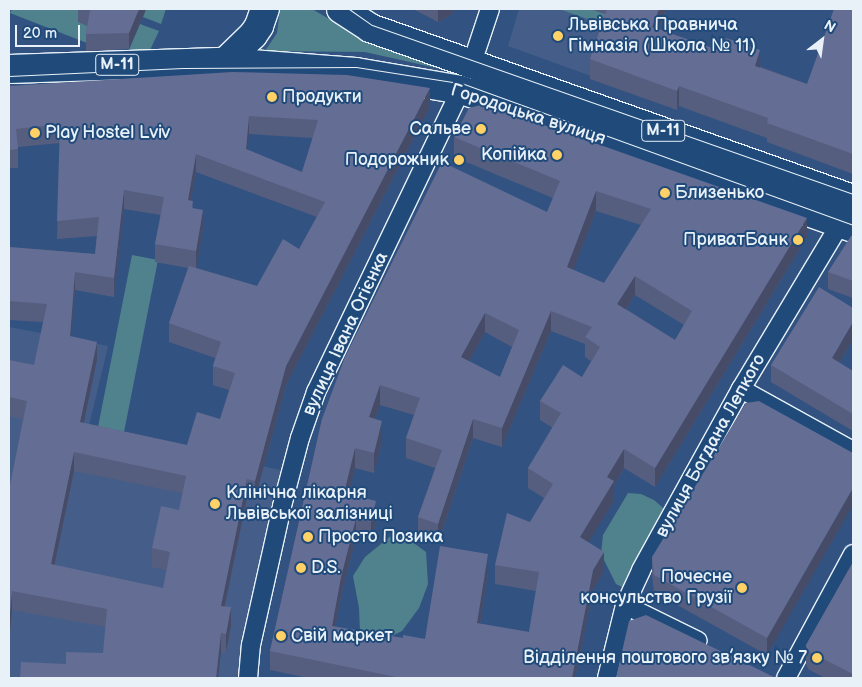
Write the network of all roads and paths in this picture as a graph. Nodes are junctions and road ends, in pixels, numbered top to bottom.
1 (265, 9) edge
2 (341, 9) edge
3 (490, 9) edge
4 (225, 62) junction
5 (472, 63) junction
6 (9, 69) edge
7 (461, 90) junction
8 (850, 213) edge
9 (742, 388) junction
10 (853, 451) edge
11 (853, 554) edge
12 (625, 605) junction
13 (711, 648) edge
14 (248, 678) edge
15 (607, 678) edge
16 (786, 678) edge

1 - 4 main road
2 - 5 main road, М-11
3 - 5 street
4 - 6 main road, Городоцька вулиця / М-11
4 - 7 main road, Городоцька вулиця / М-11
5 - 8 main road, Городоцька вулиця / М-11
7 - 8 main road, Городоцька вулиця / М-11
7 - 14 street, вулиця Івана Огієнка
8 - 9 street, вулиця Богдана Лепкого
9 - 10 street
9 - 12 street, вулиця Богдана Лепкого
11 - 16 street
12 - 13 street
12 - 15 street, вулиця Богдана Лепкого

